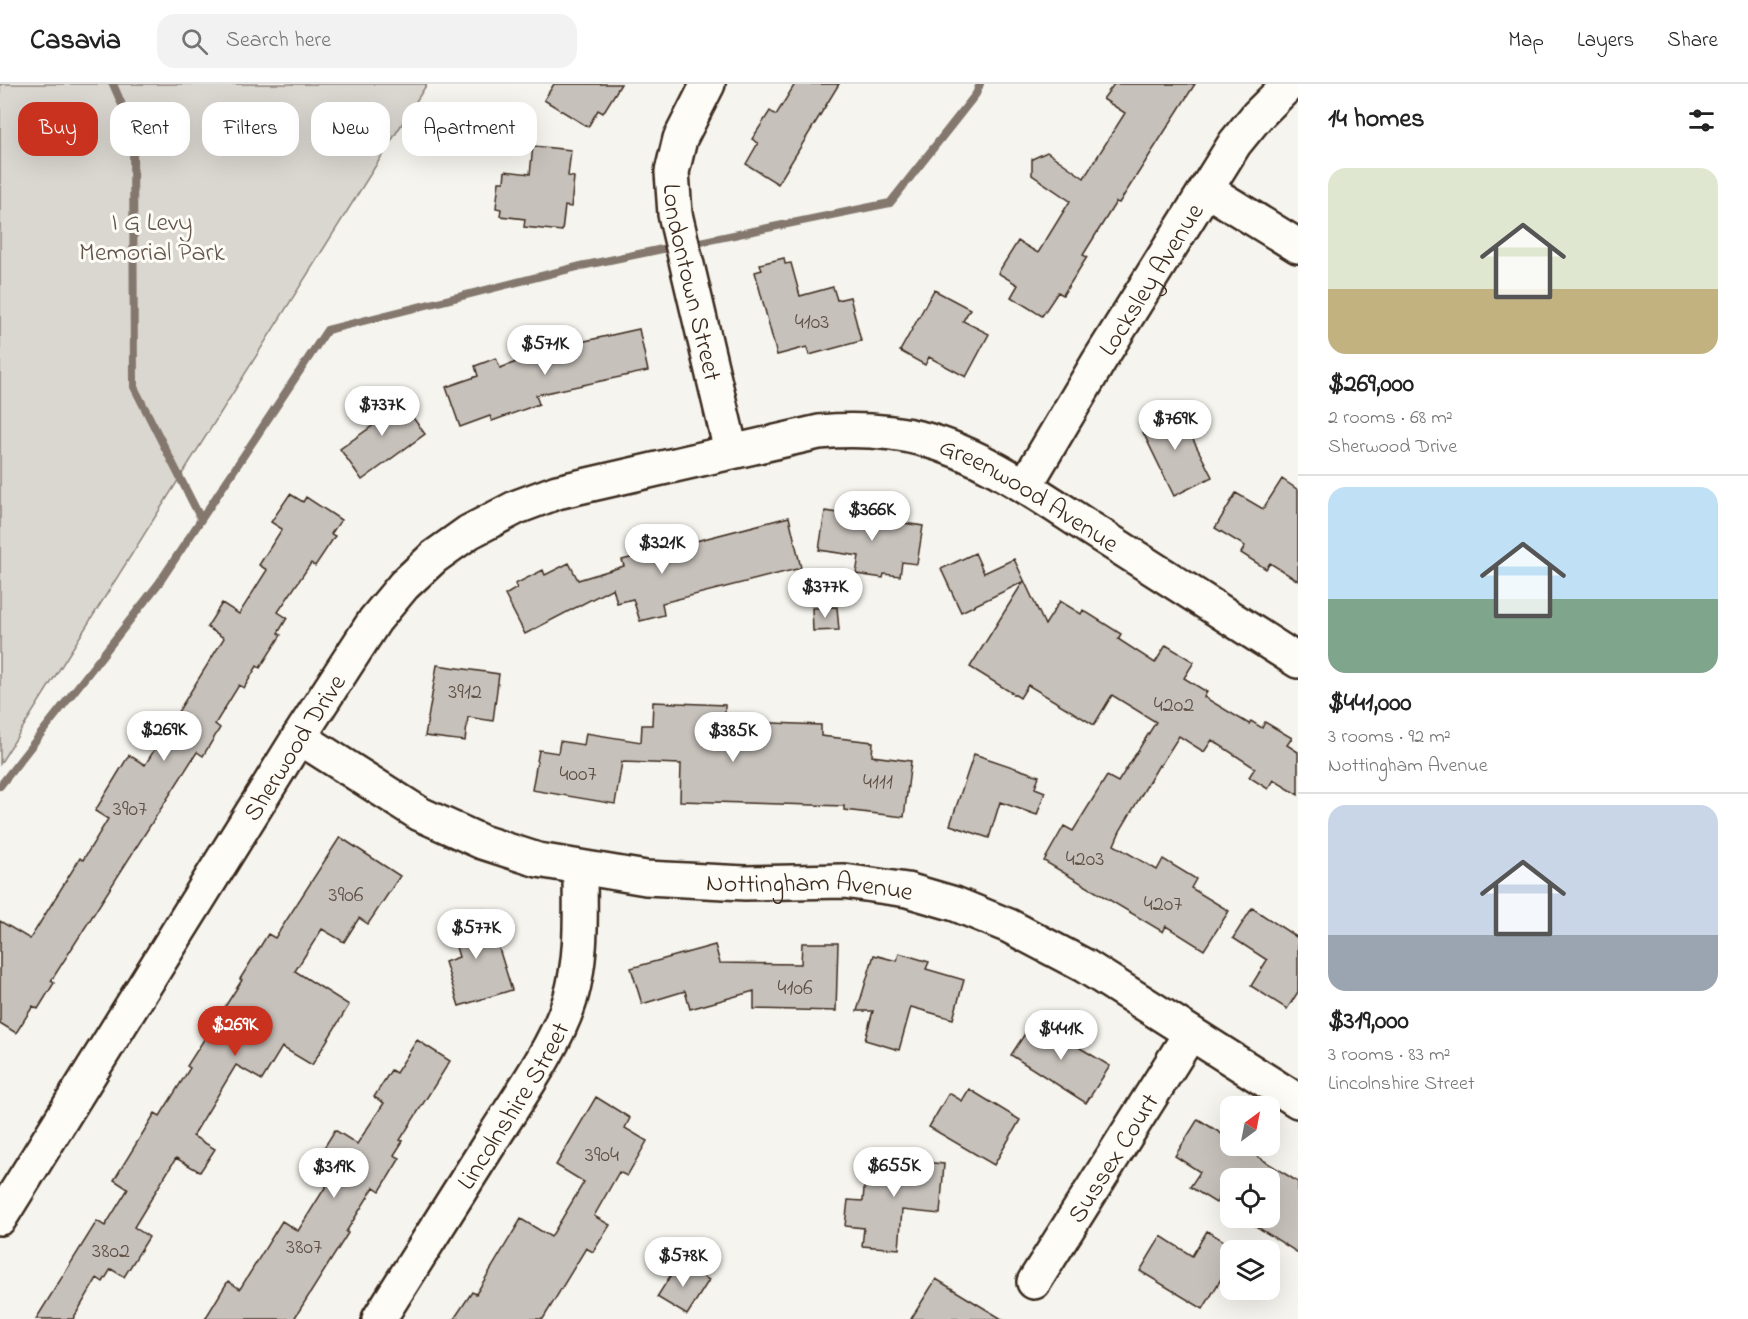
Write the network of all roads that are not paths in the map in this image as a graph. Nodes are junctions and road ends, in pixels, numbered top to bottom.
1 (708, 84) edge
2 (1289, 84) edge
3 (1208, 190) junction
4 (1298, 246) edge
5 (731, 451) junction
6 (1025, 486) junction
7 (1298, 661) edge
8 (299, 737) junction
9 (580, 869) junction
10 (1190, 1034) junction
11 (1298, 1101) edge
12 (0, 1218) edge
13 (1034, 1282) dead end
14 (379, 1319) edge

1 - 5 street, Londontown Street
2 - 3 street, Locksley Avenue
3 - 4 street
3 - 6 street, Locksley Avenue
5 - 6 street, Greenwood Avenue
5 - 8 street, Sherwood Drive
6 - 7 street, Greenwood Avenue
8 - 9 street, Nottingham Avenue
8 - 12 street, Sherwood Drive
9 - 10 street, Nottingham Avenue
9 - 14 street, Lincolnshire Street
10 - 11 street, Nottingham Avenue
10 - 13 street, Sussex Court

